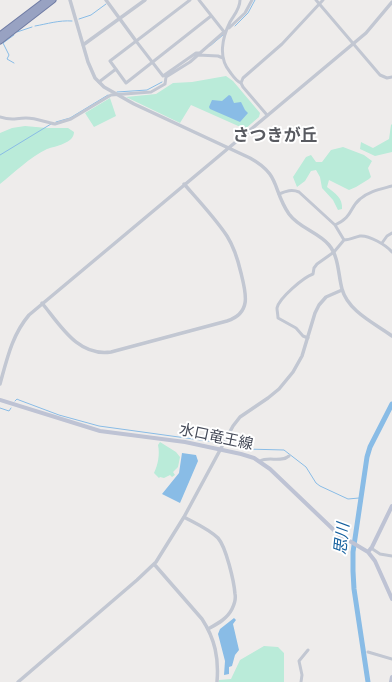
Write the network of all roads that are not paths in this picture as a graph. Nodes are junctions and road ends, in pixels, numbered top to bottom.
1 (46, 0) edge
2 (54, 0) edge
3 (70, 0) edge
4 (106, 0) edge
5 (145, 0) edge
6 (190, 0) edge
7 (199, 0) edge
8 (240, 0) edge
9 (252, 0) edge
10 (316, 0) edge
11 (323, 0) edge
12 (392, 2) edge
13 (319, 4) junction
14 (211, 16) junction
15 (120, 19) junction
16 (228, 28) junction
17 (225, 33) junction
18 (0, 35) edge
19 (0, 40) edge
20 (136, 41) junction
21 (353, 44) junction
22 (83, 45) junction
23 (195, 55) junction
24 (223, 58) junction
25 (153, 62) junction
26 (116, 69) junction
27 (392, 77) edge
28 (99, 82) junction
29 (241, 83) junction
30 (115, 94) junction
31 (267, 115) junction
32 (0, 117) edge
33 (228, 148) junction
34 (184, 184) junction
35 (392, 186) edge
36 (280, 194) junction
37 (335, 225) junction
38 (392, 233) edge
39 (344, 240) junction
40 (382, 243) junction
41 (334, 252) junction
42 (392, 252) edge
43 (342, 290) junction
44 (42, 303) junction
45 (392, 336) edge
46 (308, 338) junction
47 (0, 384) edge
48 (0, 400) edge
49 (220, 449) junction
50 (289, 456) dead end
51 (260, 461) junction
52 (392, 506) edge
53 (184, 517) junction
54 (371, 548) junction
55 (368, 552) junction
56 (392, 556) edge
57 (154, 564) junction
58 (392, 599) edge
59 (208, 629) junction
60 (308, 650) dead end
61 (368, 652) dead end
62 (392, 659) edge
63 (392, 676) edge
64 (18, 682) edge
65 (217, 682) edge
66 (301, 682) edge
67 (390, 682) edge

1 - 18 highway
2 - 19 highway
3 - 22 street
4 - 15 street
5 - 15 street
6 - 20 street
7 - 14 street
8 - 16 street
9 - 16 street
10 - 13 street
11 - 13 street
12 - 21 street
13 - 21 street
13 - 29 street
14 - 17 street
14 - 25 street
15 - 20 street
15 - 22 street
16 - 17 street
17 - 23 street
17 - 24 street
20 - 25 street
20 - 26 street
21 - 27 street
21 - 31 street
22 - 28 street
23 - 24 street
23 - 25 street
23 - 30 street
24 - 29 street
25 - 26 street
26 - 28 street
28 - 30 street
29 - 31 street
30 - 32 street
30 - 33 street
31 - 33 street
33 - 34 street
33 - 36 street
34 - 44 street
34 - 44 street
35 - 37 street
36 - 37 street
36 - 41 street
37 - 39 street
38 - 40 street
39 - 40 street
39 - 41 street
40 - 42 street
41 - 43 street
41 - 46 street
43 - 45 street
43 - 46 street
44 - 47 street
46 - 49 street
48 - 49 main road, 水口竜王線
49 - 51 main road, 水口竜王線
49 - 53 street
50 - 51 street
51 - 55 main road, 水口竜王線
52 - 54 main road
53 - 57 street
53 - 59 street
54 - 55 main road
54 - 56 street
55 - 58 main road
57 - 59 street
57 - 64 street
59 - 65 street
60 - 66 street
61 - 62 street
63 - 67 main road

